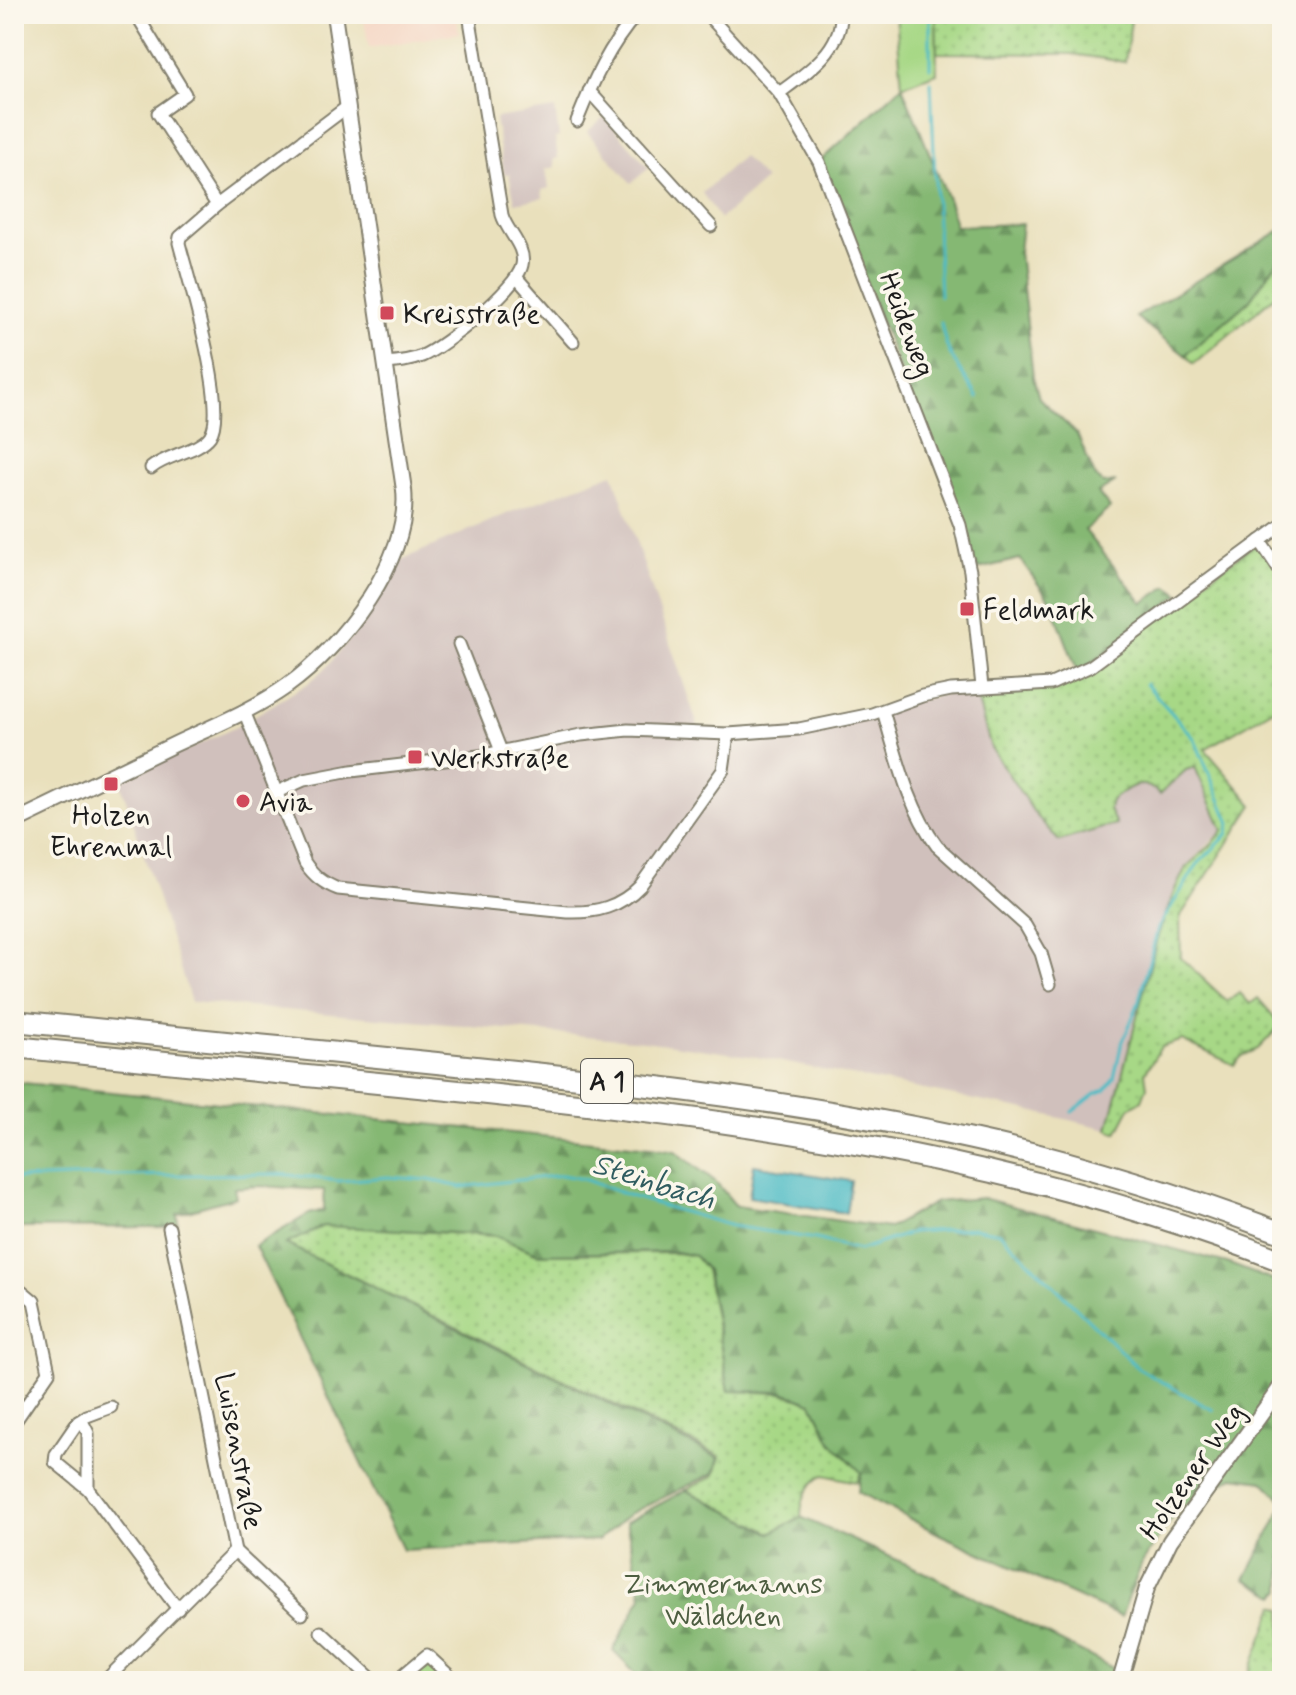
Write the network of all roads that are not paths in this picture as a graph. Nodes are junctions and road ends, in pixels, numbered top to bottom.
1 (136, 14) edge
2 (334, 14) edge
3 (469, 14) edge
4 (637, 14) edge
5 (707, 14) edge
6 (841, 14) edge
7 (589, 91) junction
8 (779, 93) junction
9 (347, 107) junction
10 (577, 121) dead end
11 (217, 205) junction
12 (711, 226) dead end
13 (517, 278) junction
14 (573, 342) dead end
15 (385, 363) junction
16 (151, 468) dead end
17 (1282, 525) edge
18 (1260, 541) junction
19 (1282, 574) edge
20 (459, 644) dead end
21 (982, 687) junction
22 (244, 711) junction
23 (883, 711) junction
24 (728, 734) junction
25 (501, 751) junction
26 (277, 792) junction
27 (14, 822) edge
28 (1050, 984) dead end
29 (14, 1021) edge
30 (14, 1047) edge
31 (169, 1228) dead end
32 (1282, 1233) edge
33 (1282, 1261) edge
34 (14, 1288) edge
35 (1282, 1385) edge
36 (111, 1407) dead end
37 (78, 1422) junction
38 (14, 1423) edge
39 (88, 1489) junction
40 (235, 1551) junction
41 (178, 1609) junction
42 (302, 1614) dead end
43 (321, 1632) dead end
44 (105, 1681) edge
45 (374, 1681) edge
46 (396, 1681) edge
47 (455, 1681) edge
48 (1120, 1681) edge

1 - 11 street
2 - 9 main road
3 - 13 street
4 - 7 street
5 - 8 street, Heideweg
6 - 8 street
7 - 10 street
7 - 12 street
8 - 21 street, Heideweg
9 - 11 street
9 - 15 main road
11 - 16 street
13 - 14 street
13 - 15 street
15 - 22 main road
17 - 18 street
18 - 19 street
18 - 21 street
20 - 25 street
21 - 23 street
22 - 26 street
22 - 27 main road
23 - 24 street
23 - 28 street
24 - 25 street
24 - 26 street
25 - 26 street
29 - 32 highway, A 1
30 - 33 highway, A 1
31 - 40 street, Luisenstraße
34 - 38 street
35 - 48 main road, Holzener Weg
36 - 37 street
37 - 39 street
37 - 39 street
39 - 41 street
40 - 41 street, Luisenstraße
40 - 42 street
41 - 44 street, Luisenstraße
43 - 45 street
46 - 47 street

